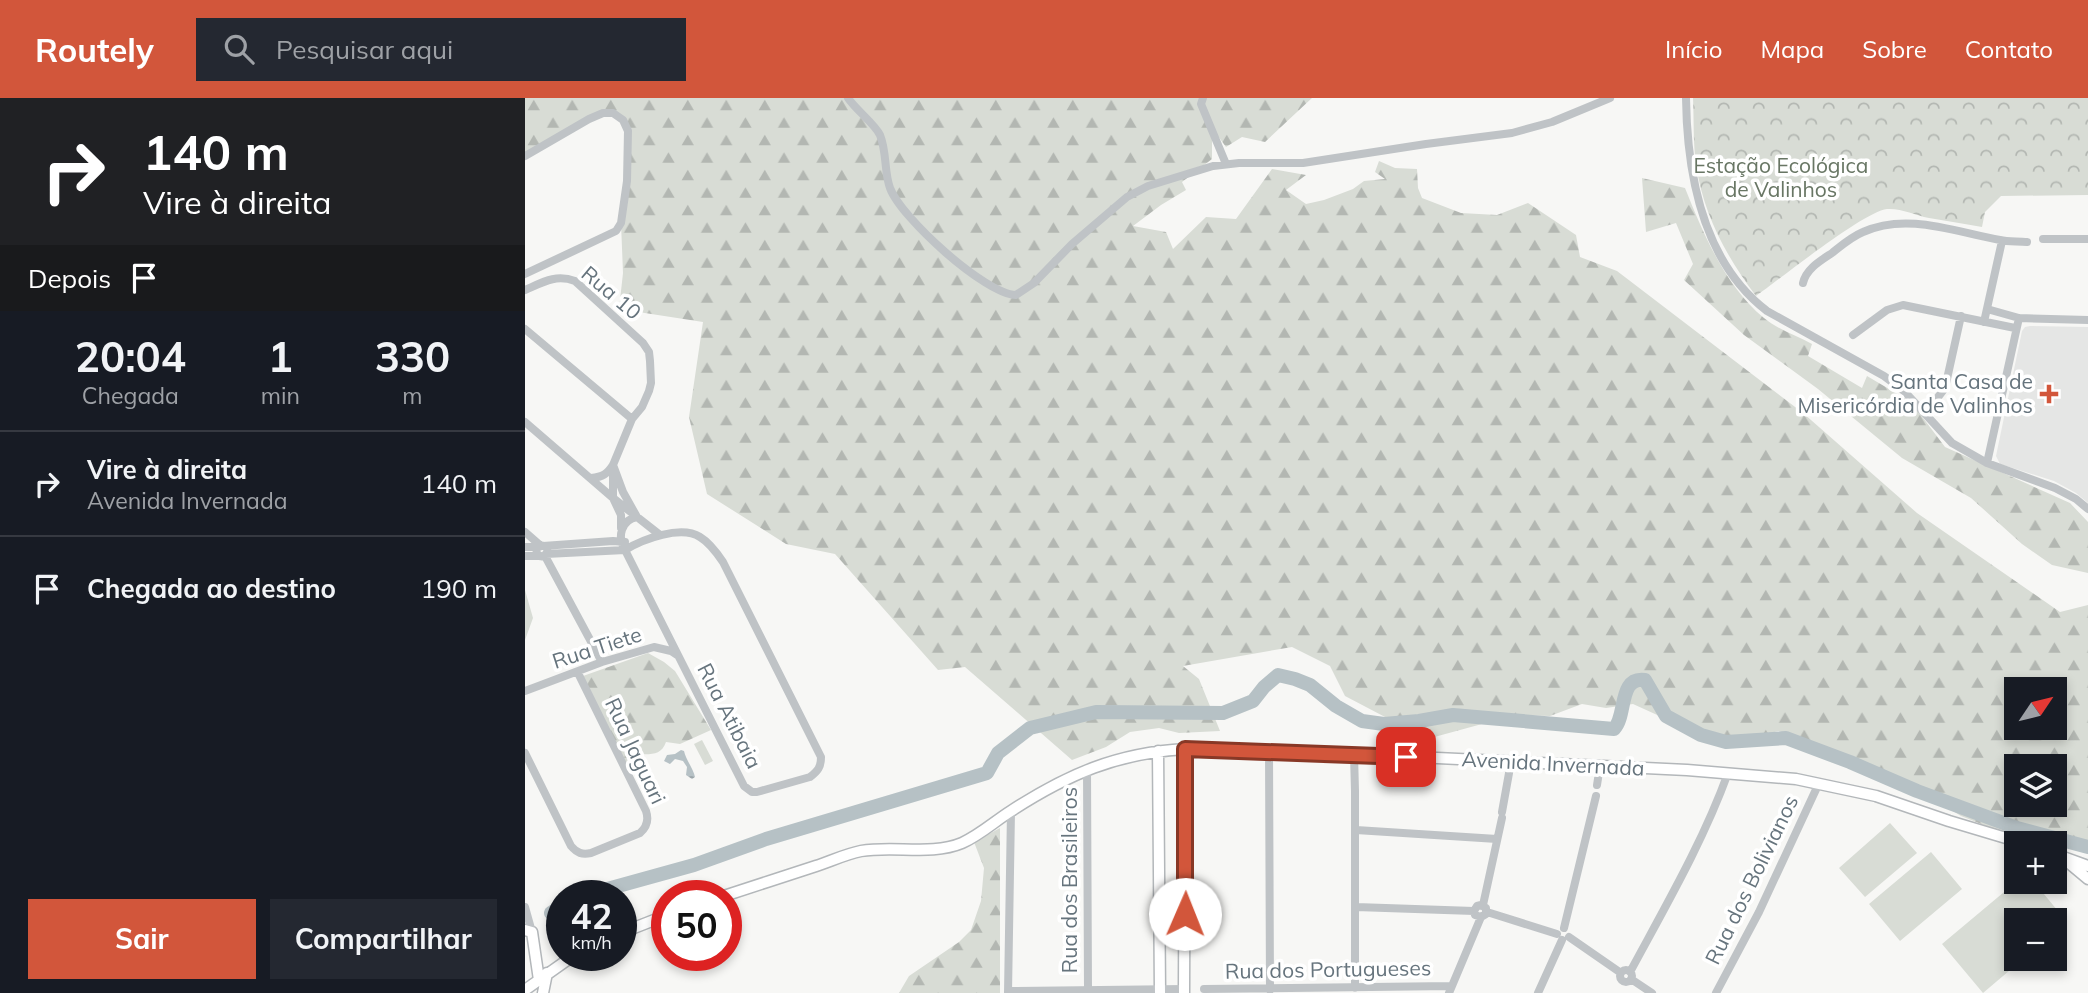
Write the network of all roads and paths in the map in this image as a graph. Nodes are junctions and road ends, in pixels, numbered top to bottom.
1 (848, 98) edge
2 (1203, 98) edge
3 (1610, 98) edge
4 (1686, 98) edge
5 (525, 156) edge
6 (1226, 164) junction
7 (2043, 239) dead end
8 (2088, 239) edge
9 (2002, 241) junction
10 (2027, 242) dead end
11 (525, 274) edge
12 (1803, 283) dead end
13 (525, 290) edge
14 (1987, 309) junction
15 (1961, 316) junction
16 (2019, 317) junction
17 (2088, 320) edge
18 (1984, 322) junction
19 (2015, 328) junction
20 (525, 329) edge
21 (1853, 335) dead end
22 (1935, 401) dead end
23 (632, 419) junction
24 (525, 422) edge
25 (1987, 463) junction
26 (613, 465) junction
27 (591, 478) junction
28 (613, 498) junction
29 (2088, 509) edge
30 (637, 517) junction
31 (525, 532) edge
32 (660, 535) junction
33 (621, 541) junction
34 (525, 547) edge
35 (542, 551) junction
36 (525, 556) edge
37 (680, 656) junction
38 (602, 662) junction
39 (578, 673) junction
40 (525, 691) edge
41 (1185, 749) junction
42 (1158, 751) junction
43 (1269, 751) junction
44 (525, 753) edge
45 (1354, 754) junction
46 (1511, 762) junction
47 (1599, 766) junction
48 (1087, 769) junction
49 (1728, 773) junction
50 (1819, 783) junction
51 (1597, 785) dead end
52 (1596, 796) dead end
53 (1011, 811) junction
54 (1356, 830) junction
55 (2004, 838) edge
56 (1497, 839) junction
57 (2088, 853) edge
58 (2067, 855) edge
59 (2067, 858) edge
60 (2067, 862) edge
61 (2088, 866) edge
62 (2088, 879) edge
63 (742, 890) edge
64 (525, 907) edge
65 (1356, 907) junction
66 (1481, 911) junction
67 (529, 931) edge
68 (1563, 935) junction
69 (536, 959) junction
70 (525, 974) edge
71 (1627, 976) junction
72 (539, 981) edge
73 (1356, 988) junction
74 (1204, 989) dead end
75 (1270, 989) junction
76 (1450, 989) edge
77 (1088, 990) junction
78 (1184, 991) edge
79 (1008, 992) edge
80 (1160, 992) edge
81 (543, 993) edge
82 (1538, 993) edge
83 (1620, 993) edge
84 (1652, 993) edge
85 (1716, 993) edge

1 - 6 street
2 - 6 street
3 - 6 street
4 - 25 street
5 - 11 street
7 - 8 street
9 - 10 street
9 - 12 street
9 - 14 street
13 - 23 street, Rua 10
14 - 16 street
14 - 18 street
15 - 18 street
15 - 21 street
15 - 22 street
16 - 17 street
16 - 19 street
18 - 19 street
19 - 25 street
20 - 23 street
23 - 26 street
24 - 27 street
25 - 29 street
26 - 27 street
26 - 28 street, Rua Atibaia
26 - 30 street
27 - 28 street
28 - 30 street
28 - 33 street, Rua Atibaia
30 - 32 street
30 - 33 street
31 - 35 street
32 - 33 street
32 - 37 street, Rua Atibaia
33 - 35 street
33 - 37 street, Rua Atibaia
34 - 35 street
35 - 36 street
35 - 38 street
37 - 38 street, Rua Tiete
38 - 39 street, Rua Tiete
39 - 40 street, Rua Tiete
39 - 44 street, Rua Jaguari
41 - 42 main road, Avenida Invernada
41 - 43 main road, Avenida Invernada
41 - 78 main road
42 - 48 main road, Avenida Invernada
42 - 80 main road
43 - 45 main road, Avenida Invernada
43 - 75 street
45 - 46 main road, Avenida Invernada
45 - 54 street
46 - 47 main road, Avenida Invernada
46 - 56 street
47 - 49 main road, Avenida Invernada
47 - 51 street
48 - 53 main road, Avenida Invernada
48 - 77 street, Rua dos Brasileiros
49 - 50 main road, Avenida Invernada
49 - 71 street
50 - 55 main road, Avenida Invernada
50 - 85 street, Rua dos Bolivianos
52 - 68 street
53 - 63 main road, Avenida Invernada
53 - 79 street
54 - 56 street
54 - 65 street
56 - 66 street
57 - 58 main road
59 - 61 main road
60 - 62 main road
64 - 67 street
65 - 66 street
65 - 73 street
66 - 68 street
66 - 76 street
67 - 69 main road
68 - 71 street
68 - 82 street
69 - 72 main road
69 - 72 main road
70 - 72 main road
71 - 83 street
71 - 84 street
72 - 81 main road
73 - 75 street, Rua dos Portugueses
73 - 76 street, Rua dos Portugueses
74 - 75 street, Rua dos Portugueses
77 - 79 street
77 - 80 street
78 - 80 street

